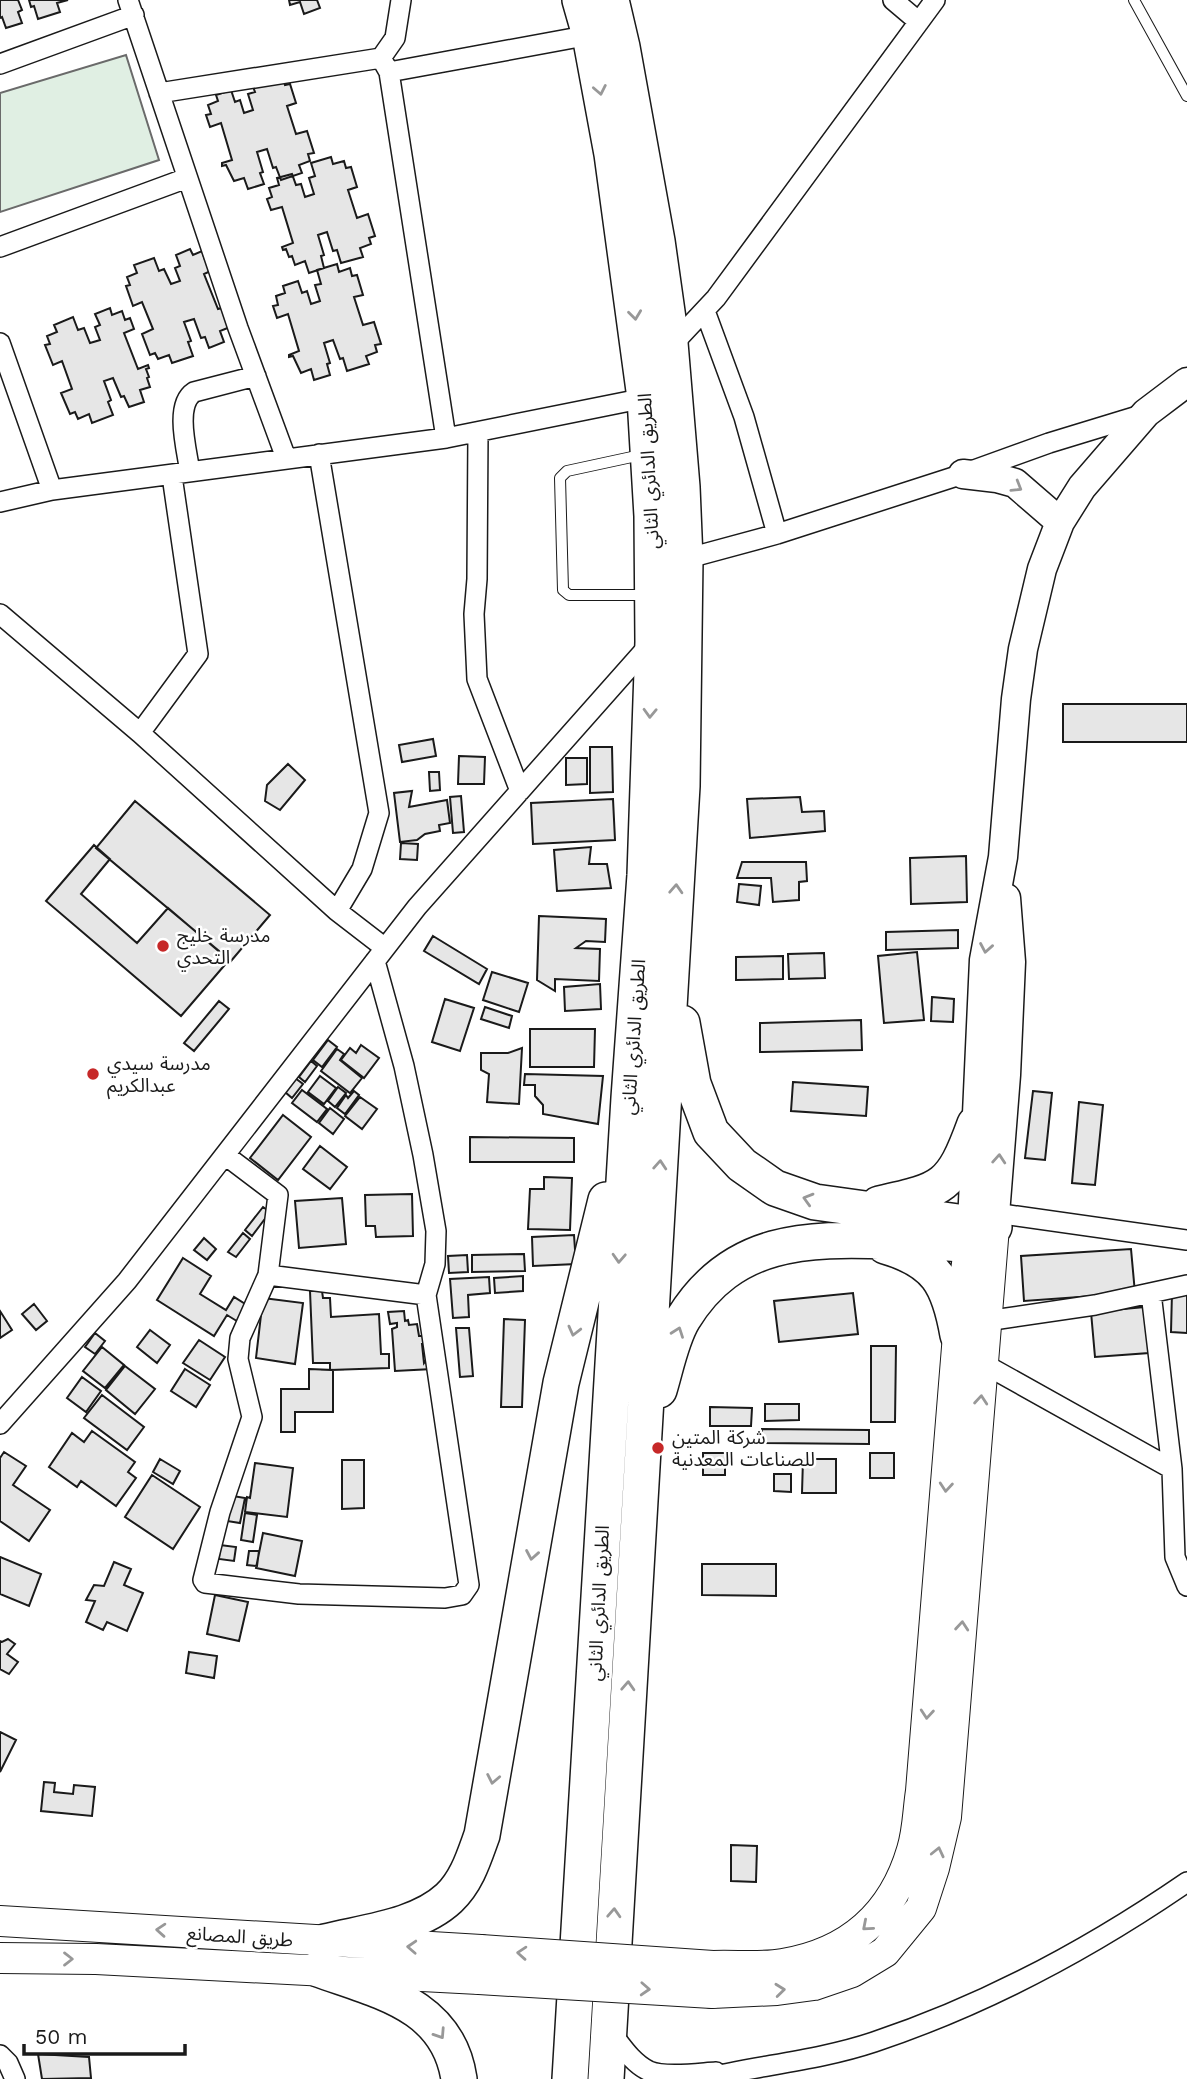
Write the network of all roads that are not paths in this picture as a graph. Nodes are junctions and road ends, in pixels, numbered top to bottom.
1 (401, 0) edge
2 (580, 0) edge
3 (611, 0) edge
4 (893, 0) edge
5 (935, 0) edge
6 (1134, 0) edge
7 (131, 8) edge
8 (919, 22) junction
9 (590, 35) junction
10 (0, 64) edge
11 (385, 65) junction
12 (159, 93) junction
13 (1187, 96) edge
14 (187, 178) junction
15 (0, 247) edge
16 (705, 311) junction
17 (0, 342) edge
18 (671, 346) junction
19 (256, 376) junction
20 (1187, 382) edge
21 (645, 398) junction
22 (1146, 413) junction
23 (478, 432) junction
24 (446, 438) junction
25 (319, 454) junction
26 (648, 454) junction
27 (286, 458) junction
28 (181, 474) junction
29 (963, 474) junction
30 (52, 490) junction
31 (0, 502) edge
32 (1060, 522) junction
33 (776, 534) junction
34 (685, 559) junction
35 (653, 595) junction
36 (0, 614) edge
37 (653, 642) junction
38 (140, 733) junction
39 (520, 791) junction
40 (1003, 857) junction
41 (337, 911) junction
42 (674, 936) junction
43 (380, 955) junction
44 (629, 1098) junction
45 (975, 1124) junction
46 (225, 1155) junction
47 (863, 1224) junction
48 (984, 1231) junction
49 (1187, 1240) edge
50 (268, 1275) junction
51 (1187, 1285) edge
52 (1151, 1293) junction
53 (426, 1295) junction
54 (972, 1328) junction
55 (984, 1364) junction
56 (0, 1424) edge
57 (642, 1443) junction
58 (1172, 1469) junction
59 (1187, 1586) edge
60 (1187, 1882) edge
61 (0, 1921) edge
62 (322, 1955) junction
63 (0, 1958) edge
64 (713, 1980) junction
65 (607, 2029) junction
66 (0, 2055) edge
67 (731, 2072) junction
68 (15, 2079) edge
69 (459, 2079) edge
70 (570, 2079) edge
71 (606, 2079) edge
72 (702, 2079) edge

1 - 11 street
2 - 9 highway, الطريق الدائري الثاني
3 - 18 highway, الطريق الدائري الثاني
4 - 8 street
5 - 8 street
6 - 13 lane
7 - 10 street
7 - 12 street
8 - 16 street
9 - 11 street
9 -> 21 highway, الطريق الدائري الثاني
11 - 12 street
11 - 24 street
12 - 14 street
14 - 15 street
14 - 19 street
16 - 18 street
16 - 33 street
17 - 30 street
18 - 34 highway, الطريق الدائري الثاني
19 - 27 street
19 - 28 street
20 - 22 main road
21 - 23 street
21 - 26 highway, الطريق الدائري الثاني
22 - 29 street
22 - 32 main road
23 - 24 street
23 - 39 street
24 - 25 street
25 - 27 street
25 - 41 street
26 - 35 highway, الطريق الدائري الثاني
26 - 35 lane
27 - 28 street
28 - 30 street
28 - 38 street
29 -> 32 main road
29 - 33 street
30 - 31 street
32 - 40 main road
33 - 34 street
42 -> 34 highway, الطريق الدائري الثاني
35 - 37 highway, الطريق الدائري الثاني
36 - 38 street
37 - 39 street
37 -> 44 highway, الطريق الدائري الثاني
38 - 41 street
39 - 43 street
40 -> 45 main road
48 -> 40 main road
41 - 43 street
47 -> 42 highway
57 -> 42 highway, الطريق الدائري الثاني
43 - 46 street
43 - 53 street
44 -> 62 highway
44 -> 70 highway, الطريق الدائري الثاني
45 - 47 highway
45 - 48 main road
46 - 50 street
46 - 56 street
47 - 48 highway
47 - 54 highway
57 -> 47 highway
48 - 49 street
48 - 54 main road
50 - 53 street
50 - 53 street
51 - 52 street
52 - 54 street
52 - 58 street
54 - 55 main road
54 -> 64 main road
55 - 58 street
64 -> 55 main road
65 -> 57 highway, الطريق الدائري الثاني
58 - 59 street
60 - 67 street
62 -> 61 main road, طريق المصانع
63 -> 62 main road, طريق المصانع
62 - 64 main road, طريق المصانع, bridge
62 -> 69 highway
65 - 67 street
65 - 71 highway, الطريق الدائري الثاني
66 - 68 street
67 - 72 street

